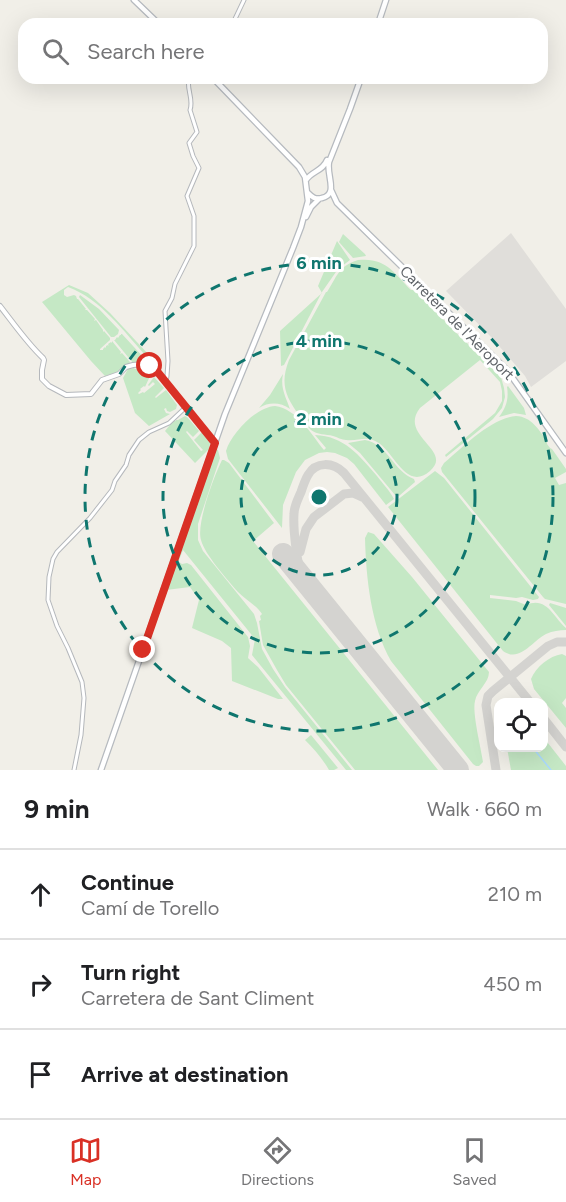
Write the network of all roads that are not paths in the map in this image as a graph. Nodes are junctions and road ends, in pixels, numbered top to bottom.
1 (134, 0) edge
2 (244, 0) edge
3 (386, 0) edge
4 (153, 18) edge
5 (235, 18) edge
6 (380, 18) edge
7 (188, 84) edge
8 (219, 84) edge
9 (359, 84) edge
10 (354, 97) junction
11 (296, 162) junction
12 (315, 172) junction
13 (329, 177) junction
14 (305, 183) junction
15 (331, 190) junction
16 (306, 192) junction
17 (321, 198) junction
18 (337, 203) junction
19 (301, 227) junction
20 (0, 306) edge
21 (166, 382) junction
22 (186, 407) junction
23 (215, 443) junction
24 (566, 453) edge
25 (74, 770) edge
26 (100, 770) edge

1 - 4 main road
2 - 5 street
3 - 6 main road
7 - 21 street
8 - 11 main road
9 - 10 main road
10 - 12 main road
10 - 13 main road
11 - 12 main road
11 - 14 main road
12 - 13 main road
12 - 14 main road
13 - 15 main road
14 - 16 main road
15 - 17 main road
15 - 18 main road, Carretera de l'Aeroport
16 - 17 main road
16 - 19 main road
17 - 18 main road, Carretera de l'Aeroport
17 - 19 main road
18 - 24 main road, Carretera de l'Aeroport
19 - 23 main road
20 - 21 street
21 - 22 street
22 - 23 street
22 - 25 street
23 - 26 main road

